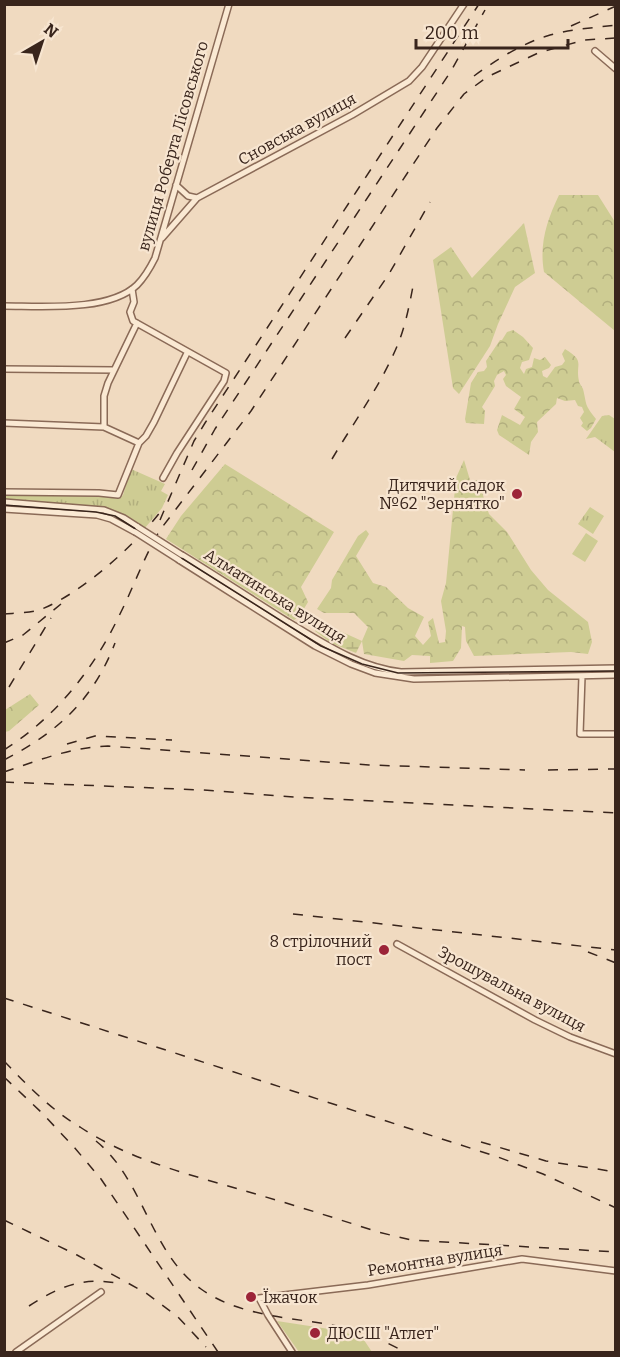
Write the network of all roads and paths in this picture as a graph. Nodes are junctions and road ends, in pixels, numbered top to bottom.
1 (229, 4) edge
2 (464, 4) edge
3 (595, 51) dead end
4 (615, 69) edge
5 (176, 185) junction
6 (197, 198) junction
7 (160, 239) junction
8 (132, 289) junction
9 (4, 306) edge
10 (137, 323) junction
11 (187, 352) junction
12 (4, 369) edge
13 (114, 370) junction
14 (4, 423) edge
15 (104, 427) junction
16 (139, 443) junction
17 (164, 478) dead end
18 (4, 492) edge
19 (4, 502) edge
20 (4, 509) edge
21 (136, 529) junction
22 (181, 557) junction
23 (615, 668) edge
24 (615, 675) edge
25 (582, 676) junction
26 (615, 734) edge
27 (397, 944) dead end
28 (615, 1054) edge
29 (615, 1271) edge
30 (101, 1292) dead end
31 (16, 1353) edge
32 (292, 1353) edge

1 - 5 street, вулиця Роберта Лісовського
2 - 6 street, Сновська вулиця
3 - 4 street
5 - 6 street
5 - 7 street, вулиця Роберта Лісовського
6 - 7 street, Сновська вулиця
7 - 8 street, вулиця Роберта Лісовського
8 - 9 street
8 - 10 street
10 - 11 street
10 - 13 street
11 - 16 street
11 - 17 street
12 - 13 street
13 - 15 street
14 - 15 street
15 - 16 street
16 - 18 street
19 - 21 street, Алматинська вулиця
20 - 21 street, Алматинська вулиця
21 - 22 street, Алматинська вулиця, bridge
22 - 23 street, Алматинська вулиця
22 - 25 street, Алматинська вулиця
24 - 25 street, Алматинська вулиця
25 - 26 street
27 - 28 street, Зрошувальна вулиця
29 - 32 street, Ремонтна вулиця
30 - 31 street

